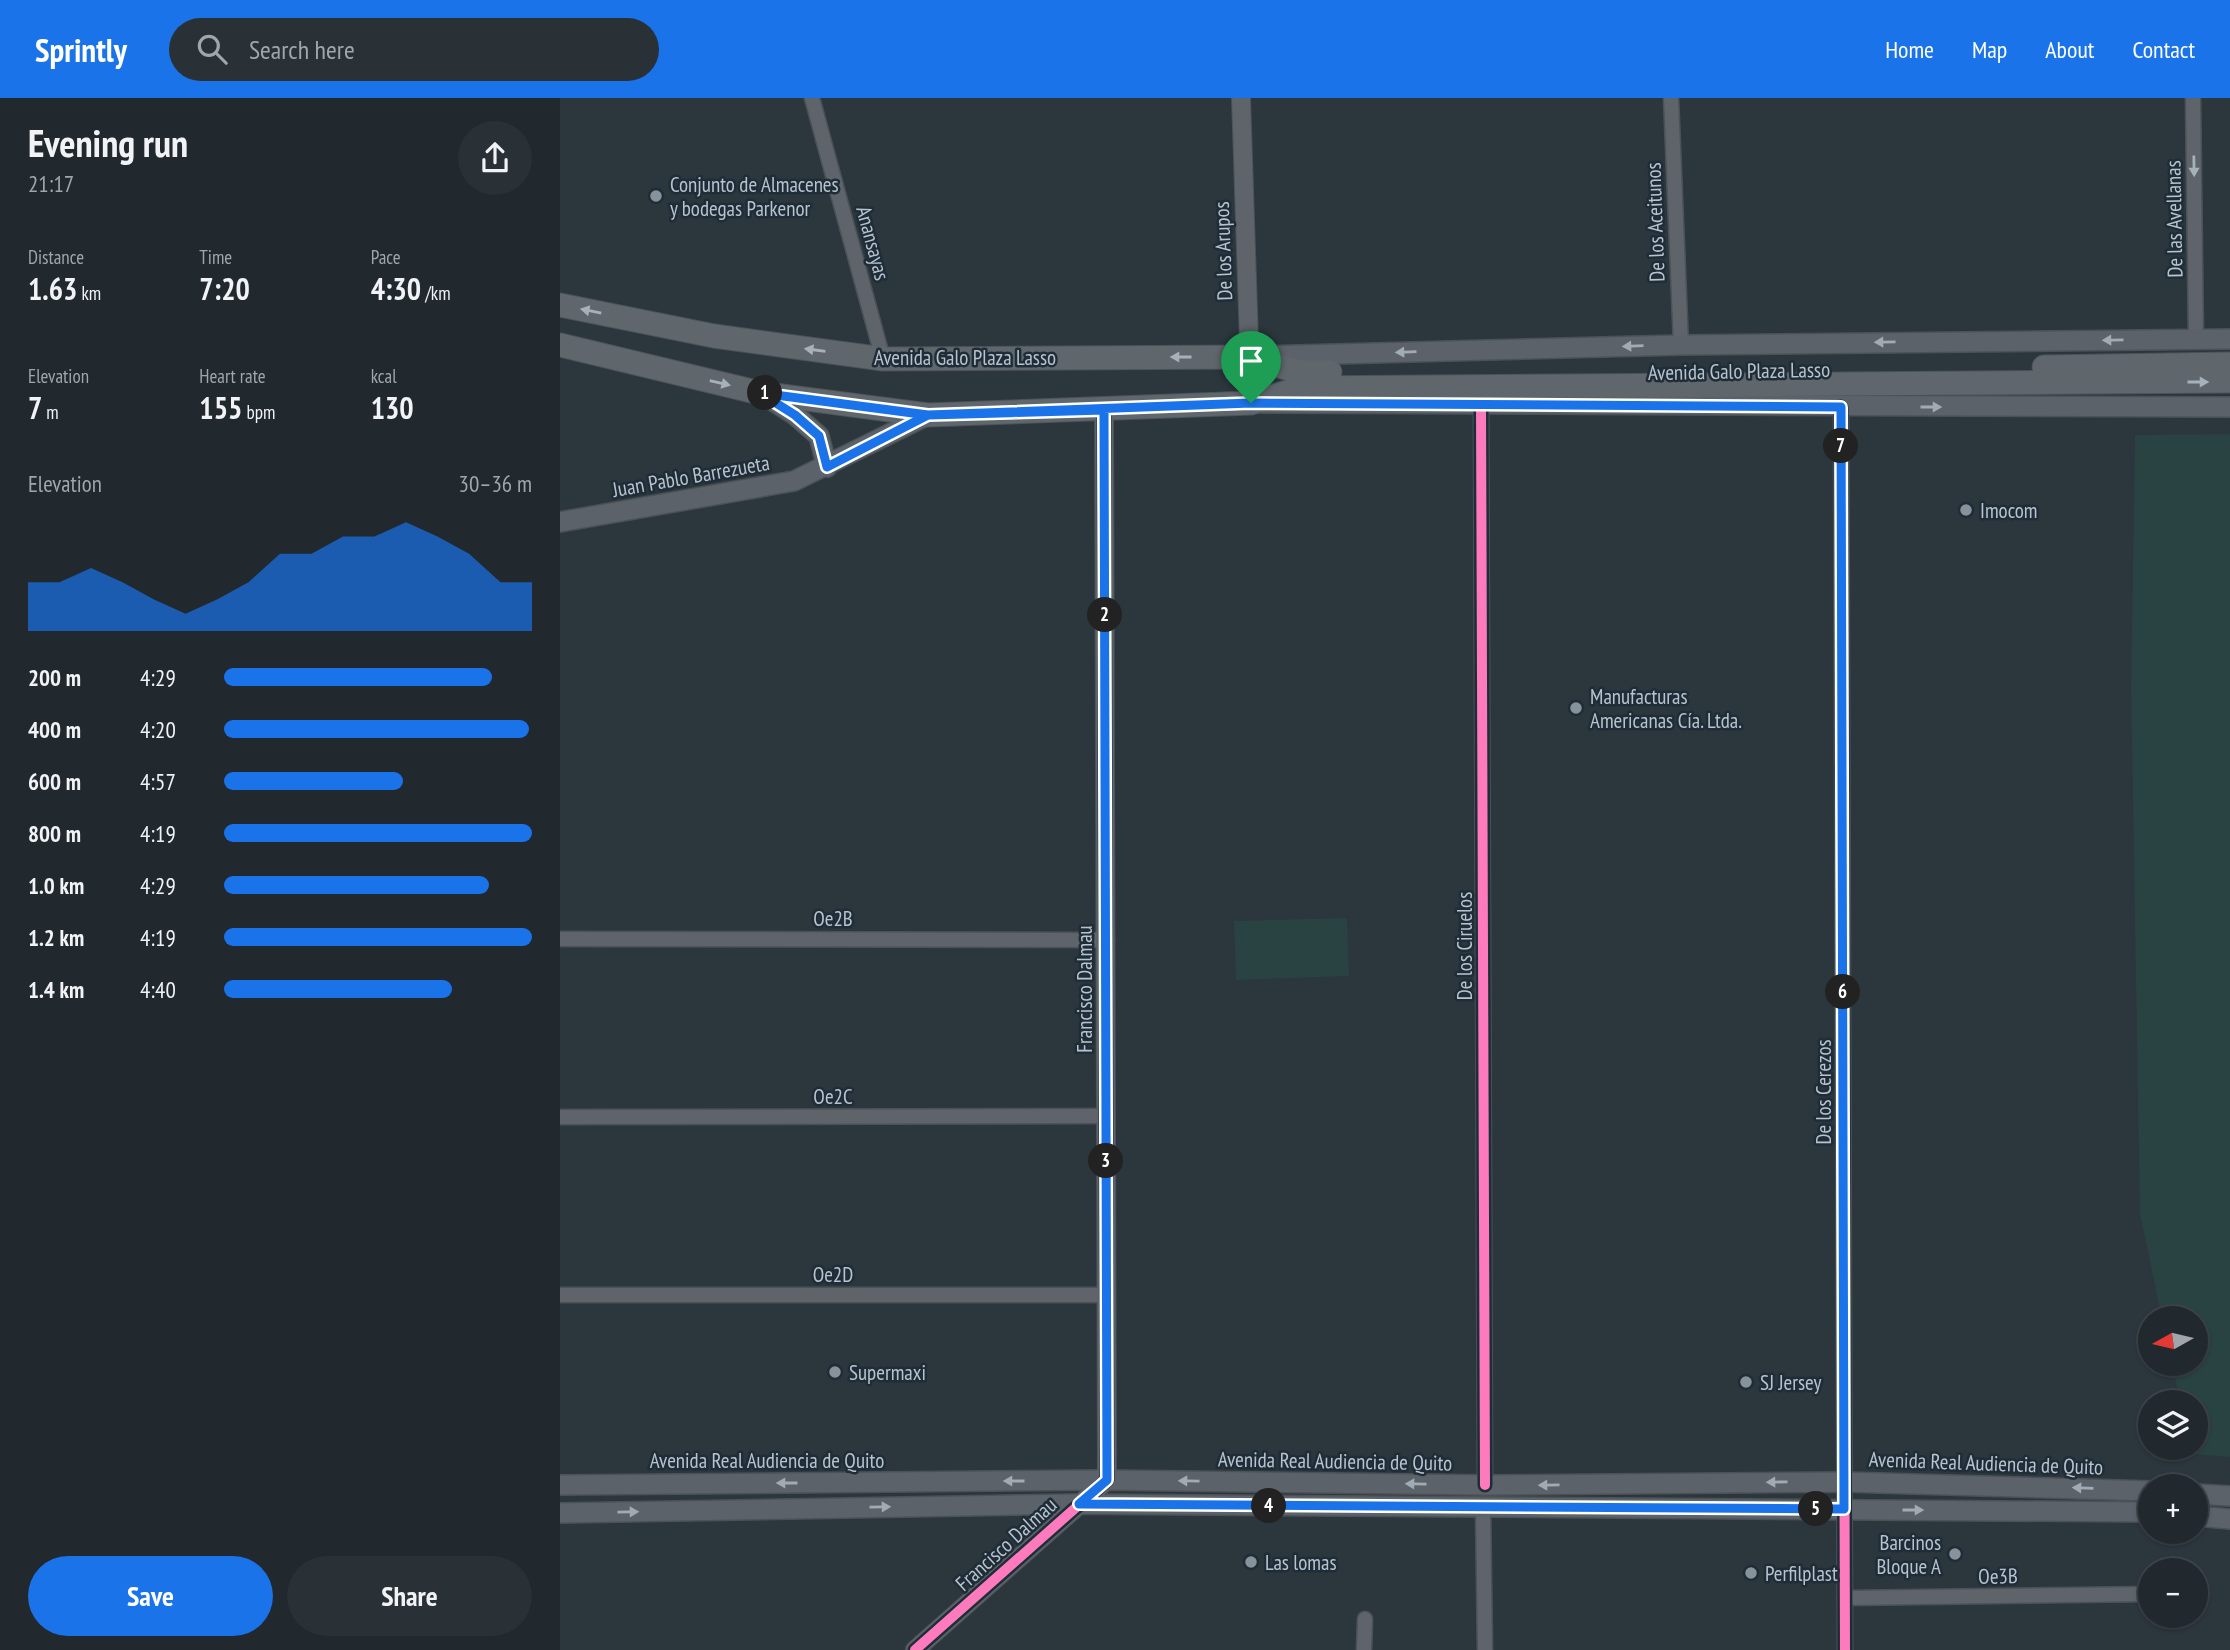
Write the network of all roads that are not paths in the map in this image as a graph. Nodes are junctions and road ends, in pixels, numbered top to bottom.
1 (812, 98) edge
2 (1241, 98) edge
3 (1671, 98) edge
4 (2193, 98) edge
5 (560, 305) edge
6 (2196, 339) junction
7 (2230, 339) edge
8 (560, 345) edge
9 (1681, 345) junction
10 (1250, 357) junction
11 (883, 359) junction
12 (2230, 364) edge
13 (2230, 382) edge
14 (760, 393) junction
15 (1251, 403) junction
16 (1481, 406) junction
17 (1841, 407) junction
18 (2230, 407) edge
19 (1104, 410) junction
20 (928, 415) junction
21 (827, 467) junction
22 (560, 522) edge
23 (560, 939) edge
24 (1107, 940) junction
25 (1106, 1116) junction
26 (560, 1117) edge
27 (560, 1295) edge
28 (1107, 1295) junction
29 (1107, 1480) junction
30 (1845, 1482) junction
31 (560, 1485) edge
32 (1485, 1485) junction
33 (2138, 1491) edge
34 (2208, 1495) edge
35 (2230, 1496) edge
36 (1079, 1504) junction
37 (1483, 1509) junction
38 (1844, 1509) junction
39 (2138, 1512) edge
40 (560, 1513) edge
41 (2208, 1517) edge
42 (2230, 1519) edge
43 (2138, 1594) edge
44 (1845, 1598) junction
45 (1365, 1619) dead end
46 (915, 1650) edge
47 (1364, 1650) edge
48 (1485, 1650) edge
49 (1845, 1650) edge

1 - 11 street, Anansayas
2 - 10 street, De los Arupos
3 - 9 street, De los Aceitunos
4 -> 6 street, De las Avellanas
11 -> 5 main road, Avenida Galo Plaza Lasso
6 - 7 main road, Avenida Galo Plaza Lasso
6 -> 9 main road, Avenida Galo Plaza Lasso
8 -> 14 main road, Avenida Galo Plaza Lasso
9 -> 10 main road, Avenida Galo Plaza Lasso
10 -> 11 main road, Avenida Galo Plaza Lasso
10 - 12 main road, Avenida Galo Plaza Lasso
10 - 15 street, De los Arupos
15 -> 13 main road, Avenida Galo Plaza Lasso
14 - 20 main road, Avenida Galo Plaza Lasso
14 - 21 main road
15 - 16 main road, Avenida Galo Plaza Lasso
15 - 19 main road, Avenida Galo Plaza Lasso
16 - 17 main road, Avenida Galo Plaza Lasso
16 - 32 street, De los Ciruelos
17 -> 18 main road, Avenida Galo Plaza Lasso
17 - 30 street, De los Cerezos
19 - 20 main road, Avenida Galo Plaza Lasso
19 - 24 street, Francisco Dalmau
20 - 21 main road, Juan Pablo Barrezueta
21 - 22 main road, Juan Pablo Barrezueta
23 - 24 street, Oe2B
24 - 25 street, Francisco Dalmau
25 - 26 street, Oe2C
25 - 28 street, Francisco Dalmau
27 - 28 street, Oe2D
28 - 29 street, Francisco Dalmau
29 -> 31 main road, Avenida Real Audiencia de Quito
32 -> 29 main road, Avenida Real Audiencia de Quito
29 - 36 street, Francisco Dalmau
30 -> 32 main road, Avenida Real Audiencia de Quito
33 -> 30 main road, Avenida Real Audiencia de Quito
30 - 38 street, De los Cerezos
34 - 35 main road
36 - 37 main road
40 -> 36 main road
36 - 46 street, Francisco Dalmau
37 - 38 main road
37 - 48 street
38 -> 39 main road
38 - 44 street, De los Cerezos
41 - 42 main road
43 - 44 street, Oe3B
44 - 49 street, De los Cerezos
45 - 47 street

